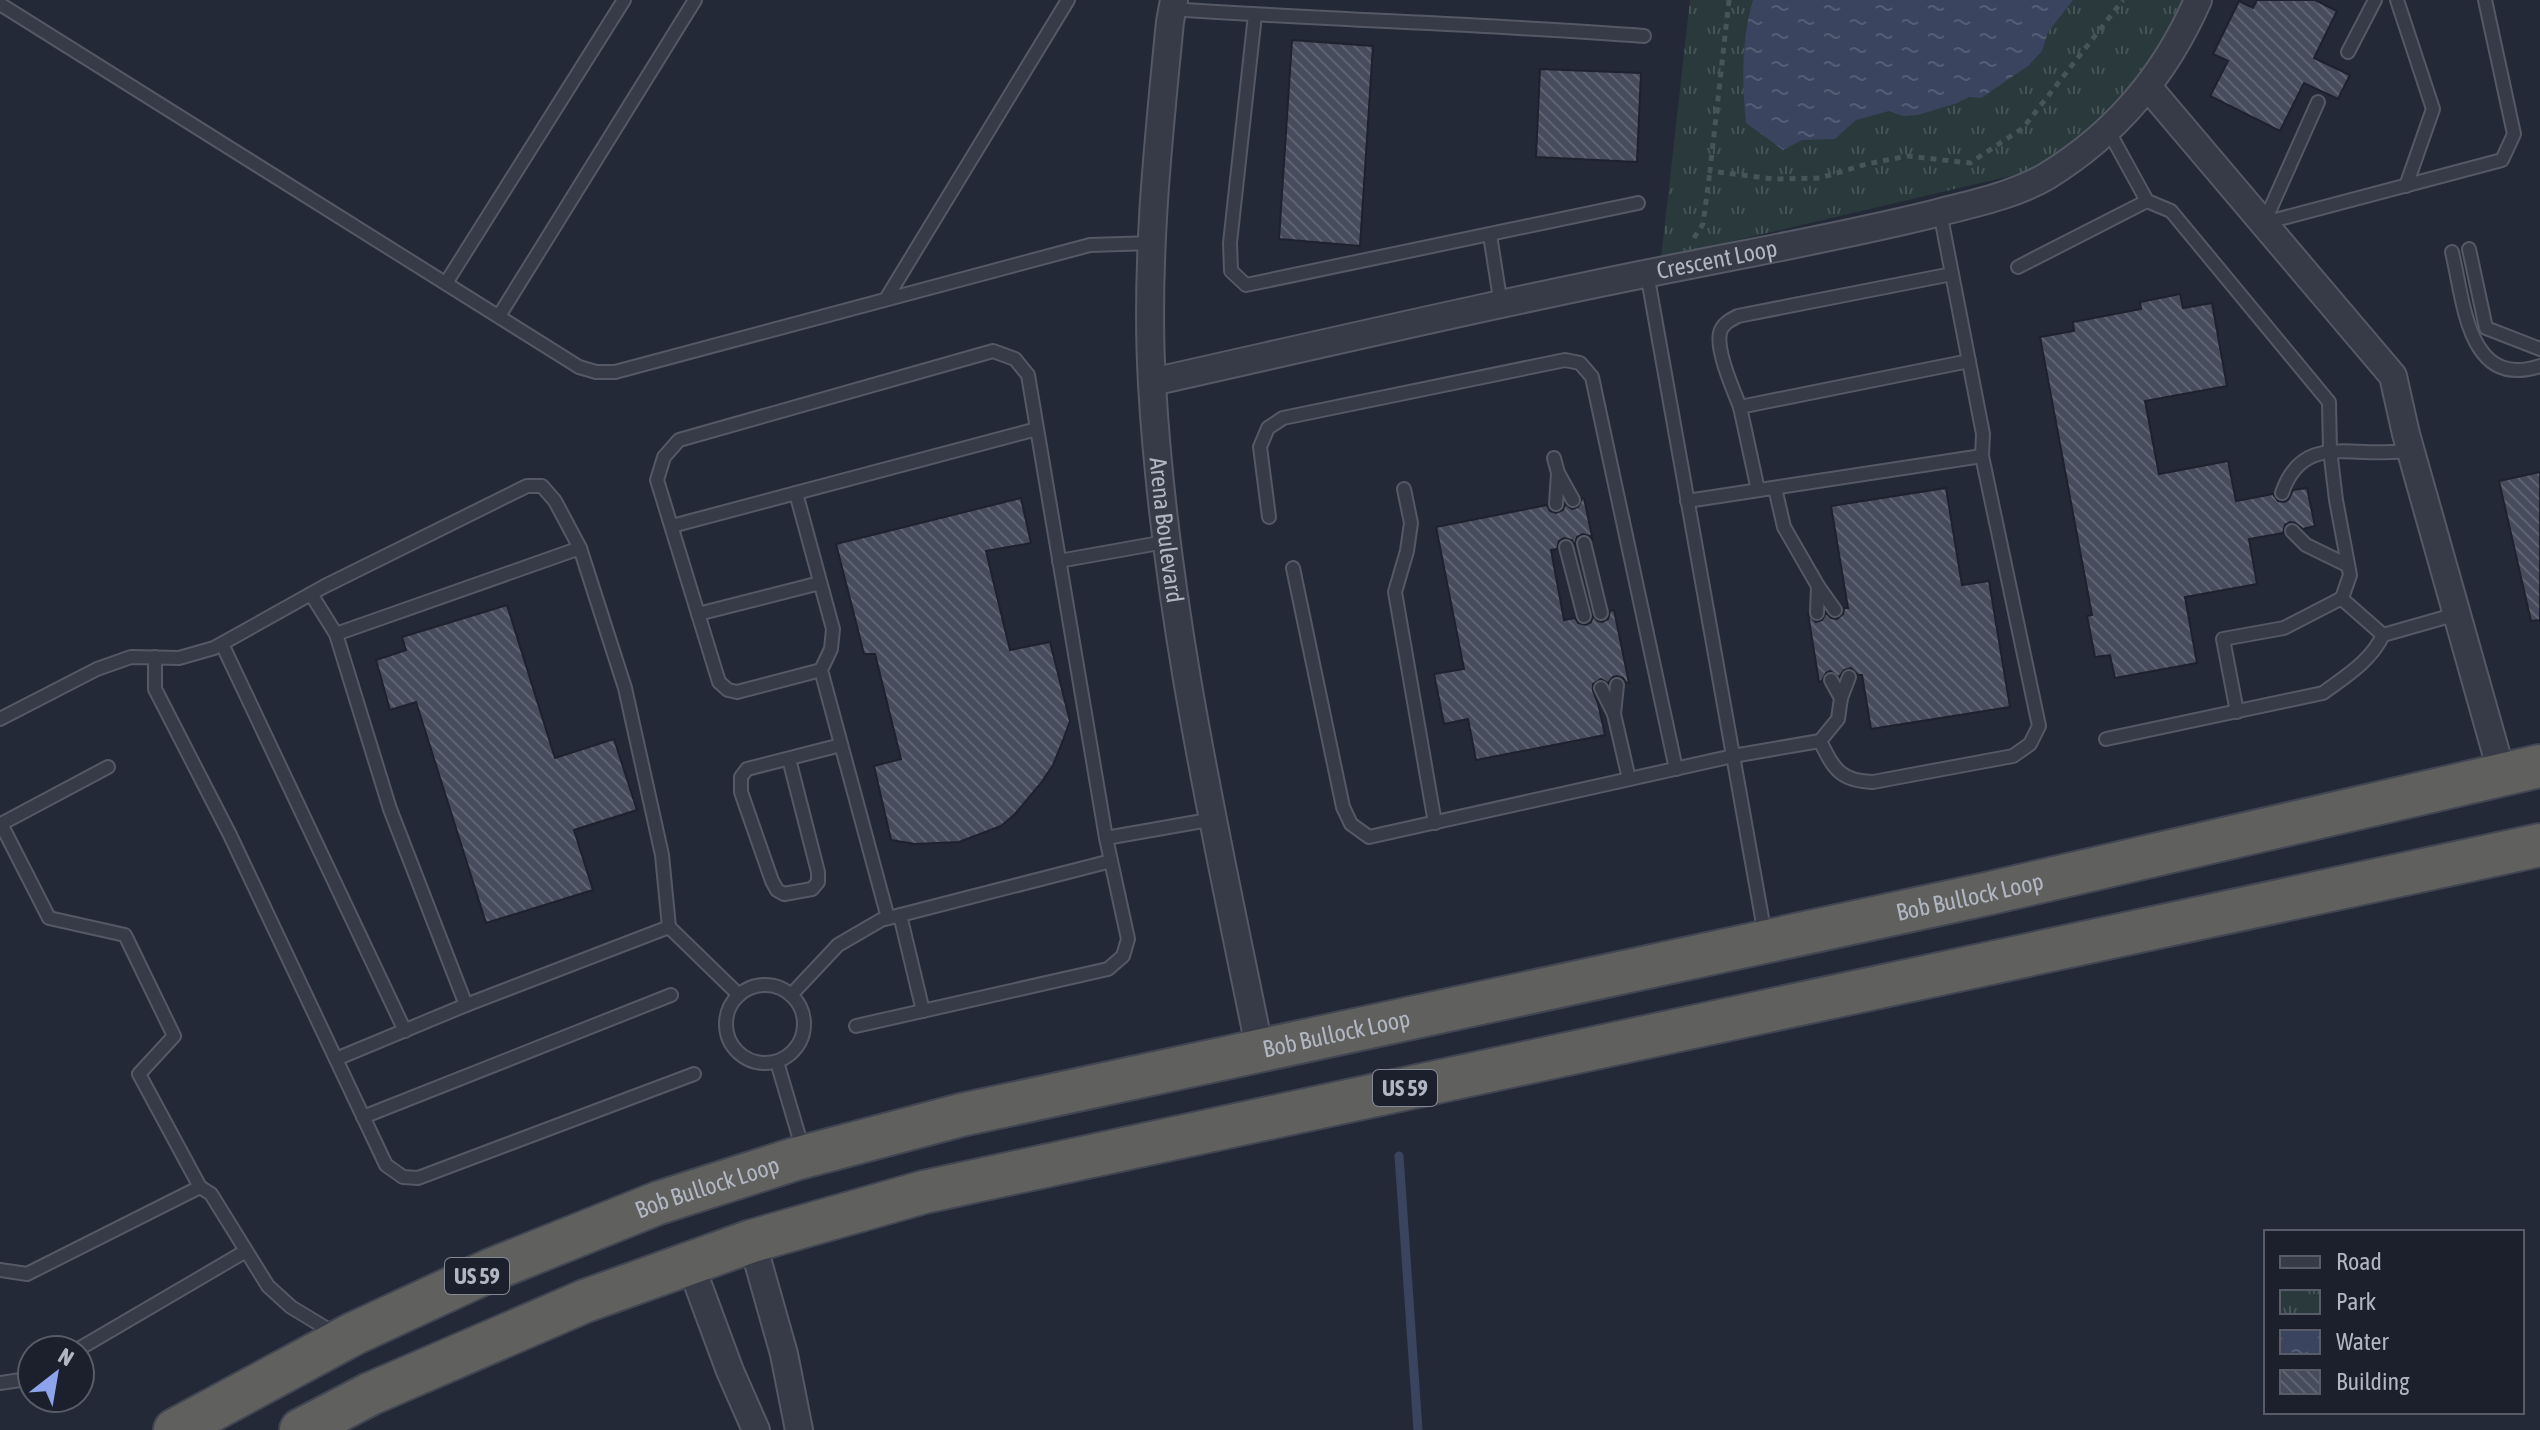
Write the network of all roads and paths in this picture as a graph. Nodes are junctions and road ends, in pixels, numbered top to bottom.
1 (624, 0) edge
2 (695, 0) edge
3 (1068, 0) edge
4 (1729, 0) edge
5 (2123, 0) edge
6 (2198, 0) edge
7 (2375, 0) edge
8 (2397, 0) edge
9 (2485, 0) edge
10 (0, 4) edge
11 (1173, 4) edge
12 (1255, 15) junction
13 (1644, 36) dead end
14 (2348, 52) dead end
15 (2148, 87) junction
16 (2318, 102) dead end
17 (2108, 130) junction
18 (1710, 171) junction
19 (2406, 186) junction
20 (2147, 201) junction
21 (1638, 203) dead end
22 (1940, 212) junction
23 (2264, 223) junction
24 (1490, 235) junction
25 (1153, 243) junction
26 (2469, 249) dead end
27 (2452, 252) dead end
28 (2018, 267) dead end
29 (1675, 268) junction
30 (1647, 273) junction
31 (1952, 274) junction
32 (446, 283) junction
33 (886, 299) junction
34 (1501, 305) junction
35 (499, 316) junction
36 (2540, 349) edge
37 (1969, 361) junction
38 (2540, 366) edge
39 (1152, 382) junction
40 (1740, 407) junction
41 (1037, 429) junction
42 (2330, 450) junction
43 (2411, 451) junction
44 (1982, 456) junction
45 (1554, 458) dead end
46 (1558, 473) junction
47 (1775, 488) junction
48 (1404, 489) dead end
49 (1758, 490) junction
50 (796, 493) junction
51 (2282, 493) dead end
52 (1573, 500) dead end
53 (1687, 501) junction
54 (1556, 504) dead end
55 (1269, 517) dead end
56 (672, 526) junction
57 (2292, 531) dead end
58 (1165, 542) junction
59 (1584, 543) dead end
60 (1566, 547) dead end
61 (580, 548) junction
62 (1059, 561) junction
63 (2347, 565) junction
64 (1293, 568) dead end
65 (820, 583) junction
66 (1817, 583) junction
67 (311, 594) junction
68 (2341, 598) junction
69 (1835, 610) dead end
70 (1601, 613) dead end
71 (1817, 613) dead end
72 (698, 614) junction
73 (2457, 614) junction
74 (1584, 616) dead end
75 (336, 634) junction
76 (2383, 635) junction
77 (222, 644) junction
78 (155, 657) junction
79 (821, 670) junction
80 (1849, 677) dead end
81 (1831, 680) dead end
82 (1617, 685) dead end
83 (1601, 688) dead end
84 (1841, 698) junction
85 (2237, 712) junction
86 (1614, 714) junction
87 (0, 719) edge
88 (2106, 739) dead end
89 (1820, 741) junction
90 (841, 745) junction
91 (1733, 756) junction
92 (789, 759) junction
93 (108, 767) dead end
94 (1676, 769) junction
95 (2521, 770) edge
96 (1629, 779) junction
97 (1214, 819) junction
98 (1435, 823) junction
99 (0, 824) edge
100 (1106, 838) junction
101 (2540, 845) edge
102 (1111, 861) junction
103 (894, 916) junction
104 (669, 927) junction
105 (1767, 942) junction
106 (671, 995) dead end
107 (739, 995) junction
108 (791, 995) junction
109 (466, 1005) junction
110 (923, 1011) junction
111 (856, 1026) dead end
112 (405, 1031) junction
113 (1260, 1051) junction
114 (336, 1059) junction
115 (777, 1062) junction
116 (694, 1074) dead end
117 (363, 1117) junction
118 (805, 1157) junction
119 (200, 1187) junction
120 (752, 1241) junction
121 (246, 1251) junction
122 (690, 1263) junction
123 (0, 1270) edge
124 (96, 1339) edge
125 (343, 1339) junction
126 (175, 1430) edge
127 (301, 1430) edge
128 (756, 1430) edge
129 (799, 1430) edge

1 - 32 lane
2 - 35 lane
3 - 33 lane
4 - 18 path
5 - 18 path
6 - 15 street, Crescent Loop
7 - 14 lane
8 - 19 lane
9 - 19 lane
10 - 32 lane
11 - 12 lane
11 - 25 street, Arena Boulevard
12 - 13 lane
12 - 24 lane
15 - 17 street, Crescent Loop
15 - 23 street
16 - 23 lane
17 - 20 lane
17 - 22 street, Crescent Loop
18 - 29 path
19 - 23 lane
20 - 28 lane
20 - 42 lane
21 - 24 lane
22 - 29 street, Crescent Loop
22 - 31 lane
23 - 43 street
24 - 34 lane
25 - 33 lane
25 - 39 street, Arena Boulevard
26 - 36 lane
27 - 38 lane
29 - 30 street, Crescent Loop
30 - 34 street, Crescent Loop
30 - 53 lane
31 - 37 lane
31 - 40 lane
32 - 35 lane
33 - 35 lane
34 - 39 street, Crescent Loop
37 - 40 lane
37 - 44 lane
39 - 58 street, Arena Boulevard
40 - 49 lane
41 - 50 lane
41 - 56 lane
41 - 62 lane
42 - 43 lane
42 - 51 lane
42 - 63 lane
43 - 73 street
44 - 47 lane
44 - 89 lane
45 - 46 lane
46 - 52 lane
46 - 54 lane
47 - 49 lane
47 - 66 lane
48 - 98 lane
49 - 53 lane
50 - 56 lane
50 - 65 lane
53 - 91 lane
55 - 94 lane
56 - 72 lane
57 - 63 lane
58 - 62 lane
58 - 97 street, Arena Boulevard
59 - 70 lane
60 - 74 lane
61 - 67 lane
61 - 75 lane
61 - 104 lane
62 - 100 lane
63 - 68 lane
64 - 98 lane
65 - 72 lane
65 - 79 lane
66 - 69 lane
66 - 71 lane
67 - 75 lane
67 - 77 lane
68 - 76 lane
68 - 85 lane
72 - 79 lane
73 - 76 lane
73 - 95 street
75 - 109 lane
76 - 85 lane
77 - 78 lane
77 - 112 lane
78 - 87 lane
78 - 114 lane
79 - 90 lane
80 - 84 lane
81 - 84 lane
82 - 86 lane
83 - 86 lane
84 - 89 lane
85 - 88 lane
86 - 96 lane
89 - 91 lane
90 - 92 lane
90 - 103 lane
91 - 94 lane
91 - 105 lane
92 - 92 lane
93 - 99 lane
94 - 96 lane
95 - 105 highway, Bob Bullock Loop / US 59
96 - 98 lane
97 - 100 lane
97 - 113 street, Arena Boulevard
99 - 119 lane
100 - 102 lane
101 - 120 highway, US 59
102 - 103 lane
102 - 110 lane
103 - 108 lane
103 - 110 lane
104 - 107 lane
104 - 109 lane
105 - 113 highway, Bob Bullock Loop / US 59
106 - 117 lane
107 - 108 lane
107 - 115 lane
108 - 115 lane
109 - 112 lane
110 - 111 lane
112 - 114 lane
113 - 118 highway, Bob Bullock Loop / US 59
114 - 117 lane
115 - 118 lane
116 - 117 lane
118 - 125 highway, Bob Bullock Loop / US 59
119 - 121 lane
119 - 123 lane
120 - 122 highway, US 59
120 - 129 street
121 - 124 lane
121 - 125 lane
122 - 127 highway, US 59
122 - 128 street
125 - 126 highway, Bob Bullock Loop / US 59

